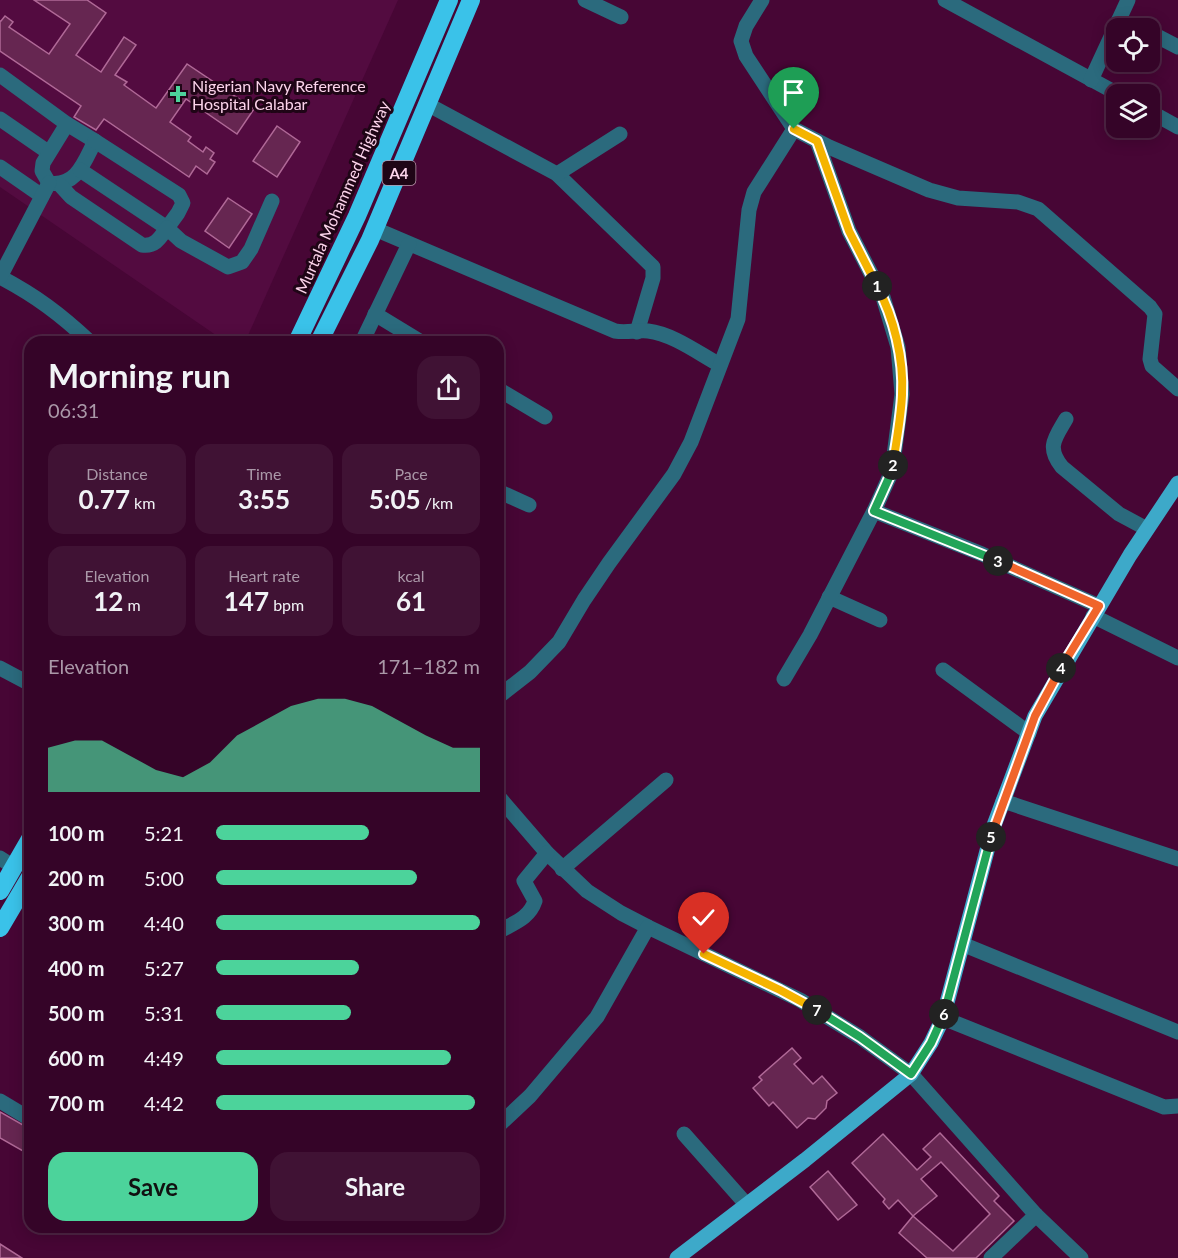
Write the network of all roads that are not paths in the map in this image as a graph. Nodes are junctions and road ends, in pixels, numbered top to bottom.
1 (449, 0) edge
2 (471, 0) edge
3 (585, 0) edge
4 (762, 0) edge
5 (945, 0) edge
6 (1128, 0) edge
7 (621, 17) dead end
8 (1160, 38) edge
9 (1178, 47) edge
10 (0, 75) edge
11 (1091, 80) junction
12 (1106, 88) edge
13 (428, 104) junction
14 (1160, 117) edge
15 (0, 119) edge
16 (67, 124) junction
17 (1178, 127) edge
18 (794, 129) junction
19 (620, 134) dead end
20 (95, 141) junction
21 (817, 141) junction
22 (48, 152) junction
23 (0, 166) edge
24 (80, 170) junction
25 (557, 174) junction
26 (50, 188) junction
27 (272, 201) dead end
28 (167, 228) junction
29 (375, 229) junction
30 (409, 244) junction
31 (0, 277) edge
32 (375, 314) junction
33 (637, 332) junction
34 (83, 336) edge
35 (300, 336) edge
36 (322, 336) edge
37 (365, 336) edge
38 (411, 336) edge
39 (720, 365) junction
40 (1178, 389) edge
41 (504, 392) edge
42 (545, 417) dead end
43 (1066, 418) dead end
44 (1178, 483) edge
45 (504, 494) edge
46 (529, 505) dead end
47 (874, 511) junction
48 (1147, 529) junction
49 (829, 597) junction
50 (1096, 611) junction
51 (880, 621) dead end
52 (1178, 657) edge
53 (0, 668) edge
54 (943, 670) dead end
55 (784, 680) dead end
56 (24, 681) edge
57 (504, 692) edge
58 (1029, 733) junction
59 (666, 780) dead end
60 (1003, 801) junction
61 (504, 803) edge
62 (24, 845) edge
63 (547, 853) junction
64 (1178, 859) edge
65 (7, 863) edge
66 (562, 869) junction
67 (24, 887) edge
68 (0, 891) edge
69 (648, 927) junction
70 (0, 928) edge
71 (504, 929) edge
72 (962, 944) junction
73 (943, 1018) junction
74 (1178, 1032) edge
75 (911, 1074) junction
76 (0, 1101) edge
77 (1178, 1106) edge
78 (24, 1115) edge
79 (504, 1120) edge
80 (684, 1134) dead end
81 (746, 1204) junction
82 (1036, 1215) junction
83 (676, 1258) edge
84 (991, 1258) edge
85 (1081, 1258) edge

1 - 35 highway, Murtala Mohammed Highway / A4
2 - 13 highway, A4
3 - 7 street
4 - 18 street
5 - 11 street
6 - 11 street
8 - 9 street
10 - 16 street
11 - 12 street
13 - 25 street
13 - 29 highway, A4
14 - 17 street
15 - 22 street
16 - 20 street
16 - 22 street
18 - 21 street
18 - 39 street
19 - 25 street
20 - 24 street
20 - 28 street
21 - 40 street
21 - 47 street
22 - 26 street
23 - 26 street
24 - 26 street
24 - 28 street
25 - 33 street
26 - 28 street
26 - 31 street
27 - 28 street
29 - 30 street
29 - 36 highway, A4
30 - 32 street
30 - 33 street
31 - 34 street
32 - 37 street
32 - 38 street
33 - 39 street
39 - 57 street
41 - 42 street
43 - 48 street
44 - 48 main road
45 - 46 street
47 - 49 street
47 - 50 street
48 - 50 main road
49 - 51 street
49 - 55 street
50 - 52 street
50 - 58 main road
53 - 56 street
54 - 58 street
58 - 60 main road
59 - 66 street
60 - 64 street
60 - 72 main road
61 - 63 street
62 - 65 highway
63 - 66 street
63 - 71 street
65 - 68 highway
66 - 69 street
67 - 70 highway
69 - 75 street
69 - 79 street
72 - 73 main road
72 - 74 street
73 - 75 main road
73 - 77 street
75 - 81 main road
75 - 82 street
76 - 78 street
80 - 81 street
81 - 83 main road
82 - 84 street
82 - 85 street

